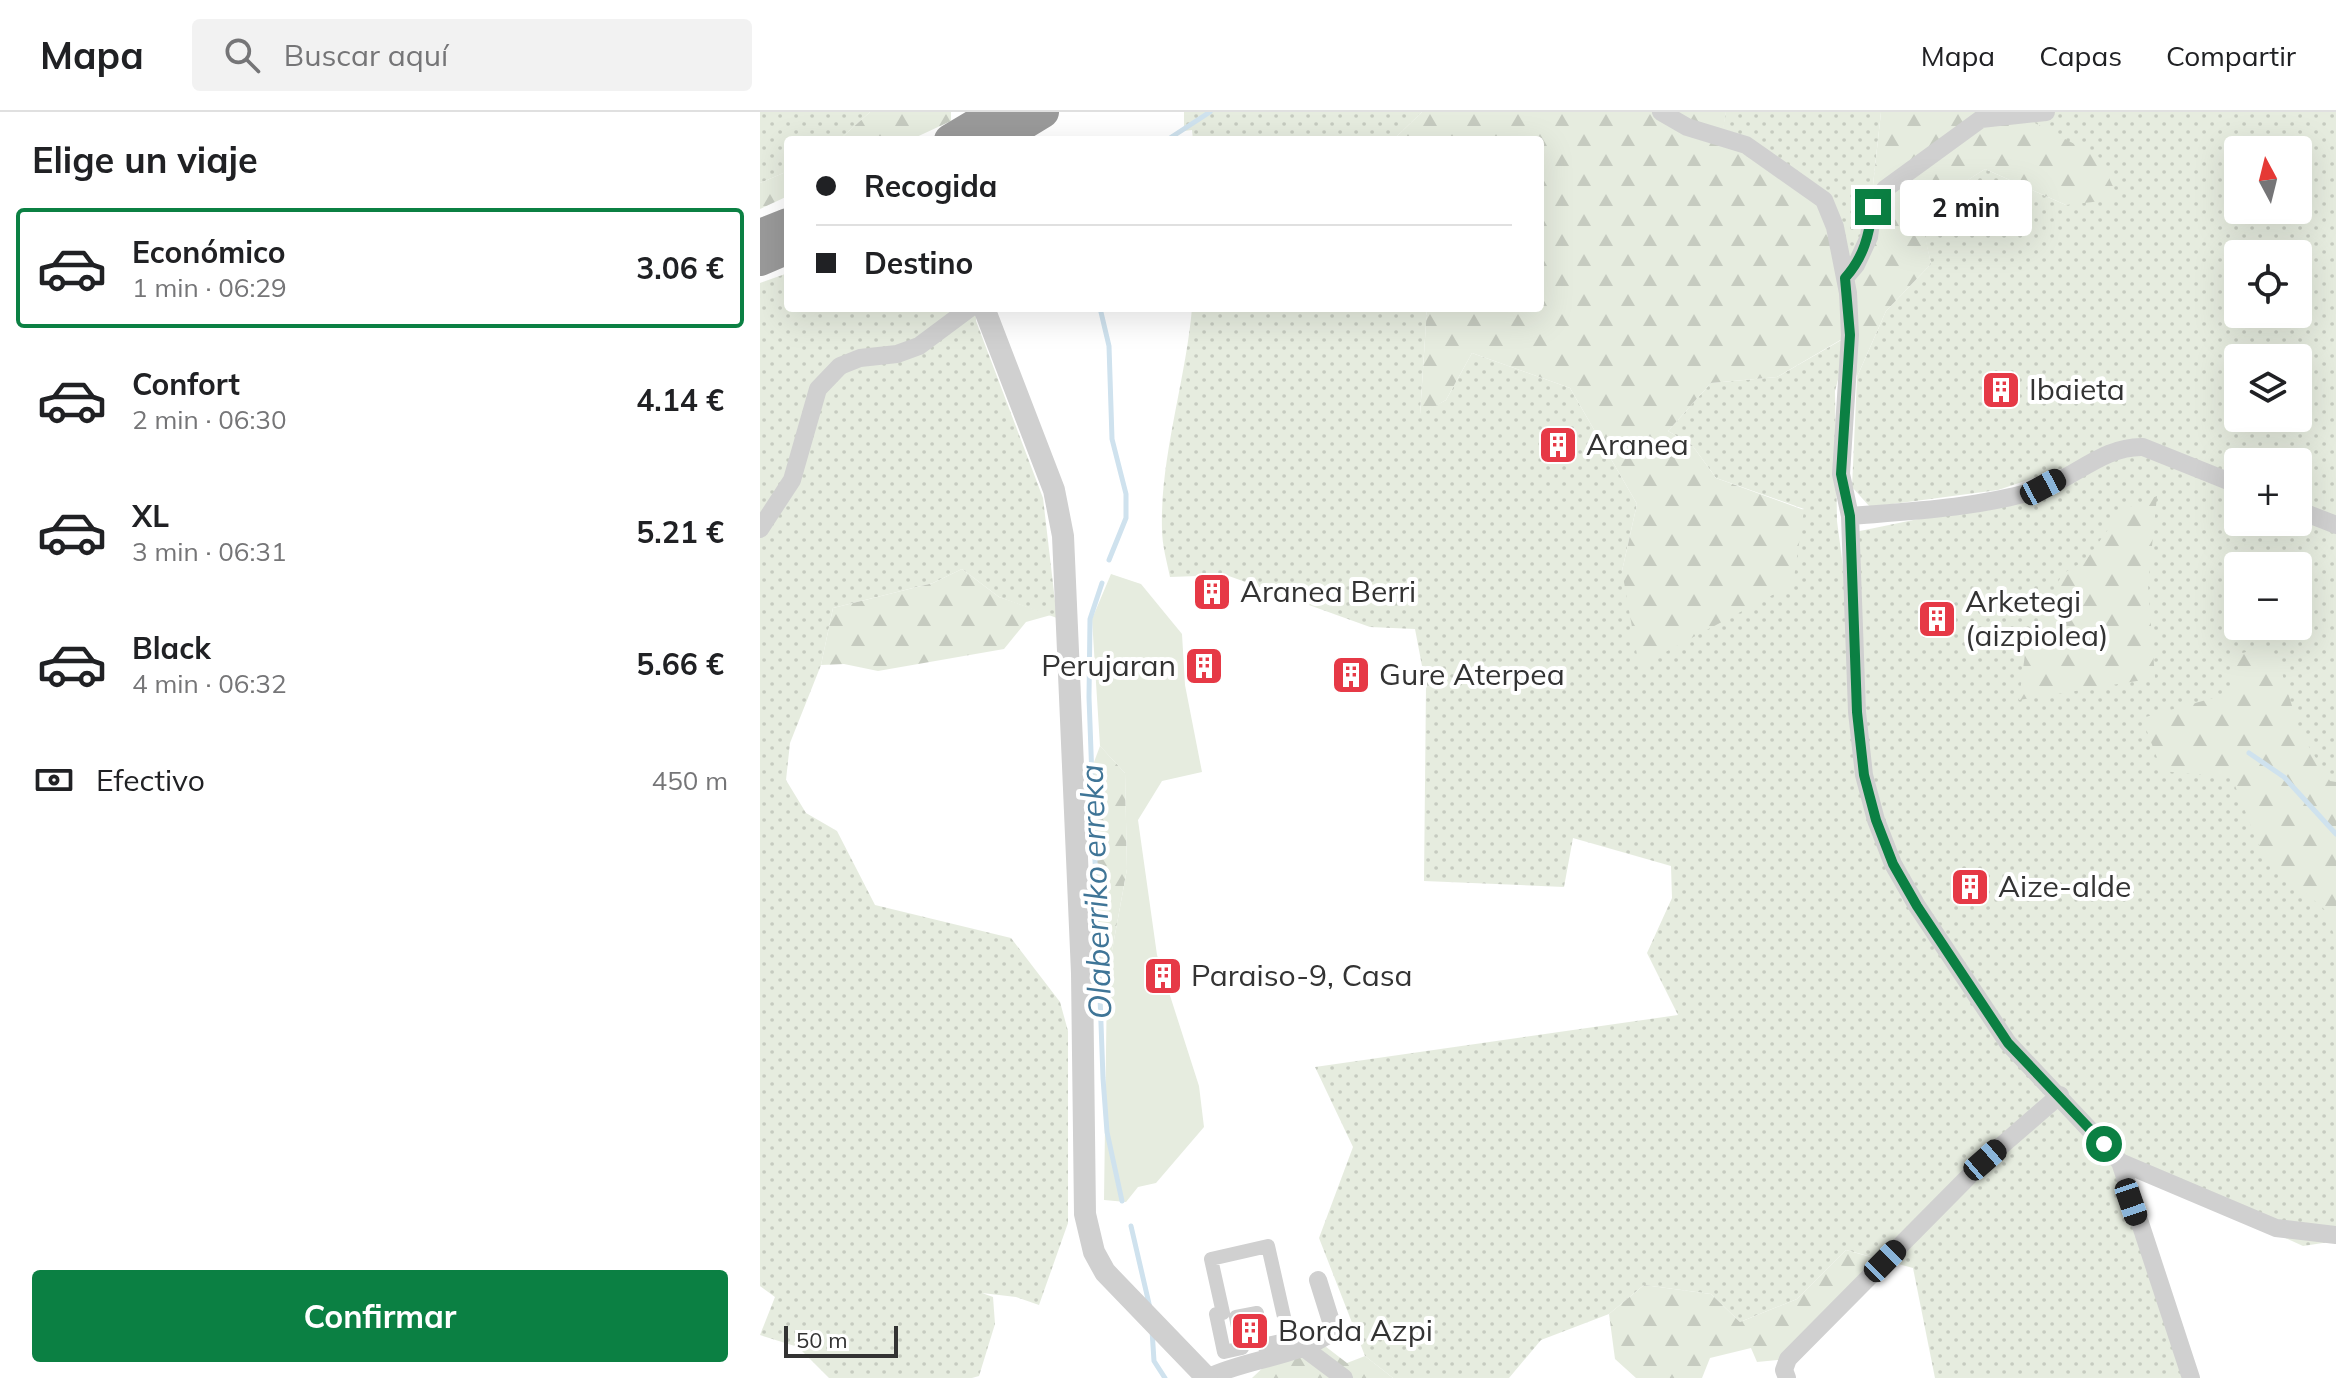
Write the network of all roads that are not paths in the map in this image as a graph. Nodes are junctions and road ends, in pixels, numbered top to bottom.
1 (1043, 112) edge
2 (1661, 112) edge
3 (2046, 112) edge
4 (1004, 136) edge
5 (784, 226) edge
6 (760, 235) edge
7 (784, 250) edge
8 (760, 260) edge
9 (1845, 278) junction
10 (965, 312) edge
11 (986, 312) edge
12 (2224, 479) edge
13 (1850, 516) junction
14 (2312, 516) edge
15 (2336, 525) edge
16 (760, 529) edge
17 (2060, 1095) junction
18 (2120, 1162) junction
19 (2336, 1235) edge
20 (1268, 1246) joint
21 (1318, 1280) dead end
22 (1304, 1348) junction
23 (1207, 1378) edge
24 (1344, 1378) edge
25 (1787, 1378) edge
26 (2191, 1378) edge

1 - 4 highway
2 - 9 street
3 - 9 street
5 - 6 highway
7 - 8 highway
9 - 13 street
10 - 16 street
11 - 23 street
12 - 13 street
13 - 17 street
14 - 15 street
17 - 18 street
17 - 25 street
18 - 19 street
18 - 26 street
20 - 20 street
21 - 22 street
22 - 23 street
22 - 24 street

